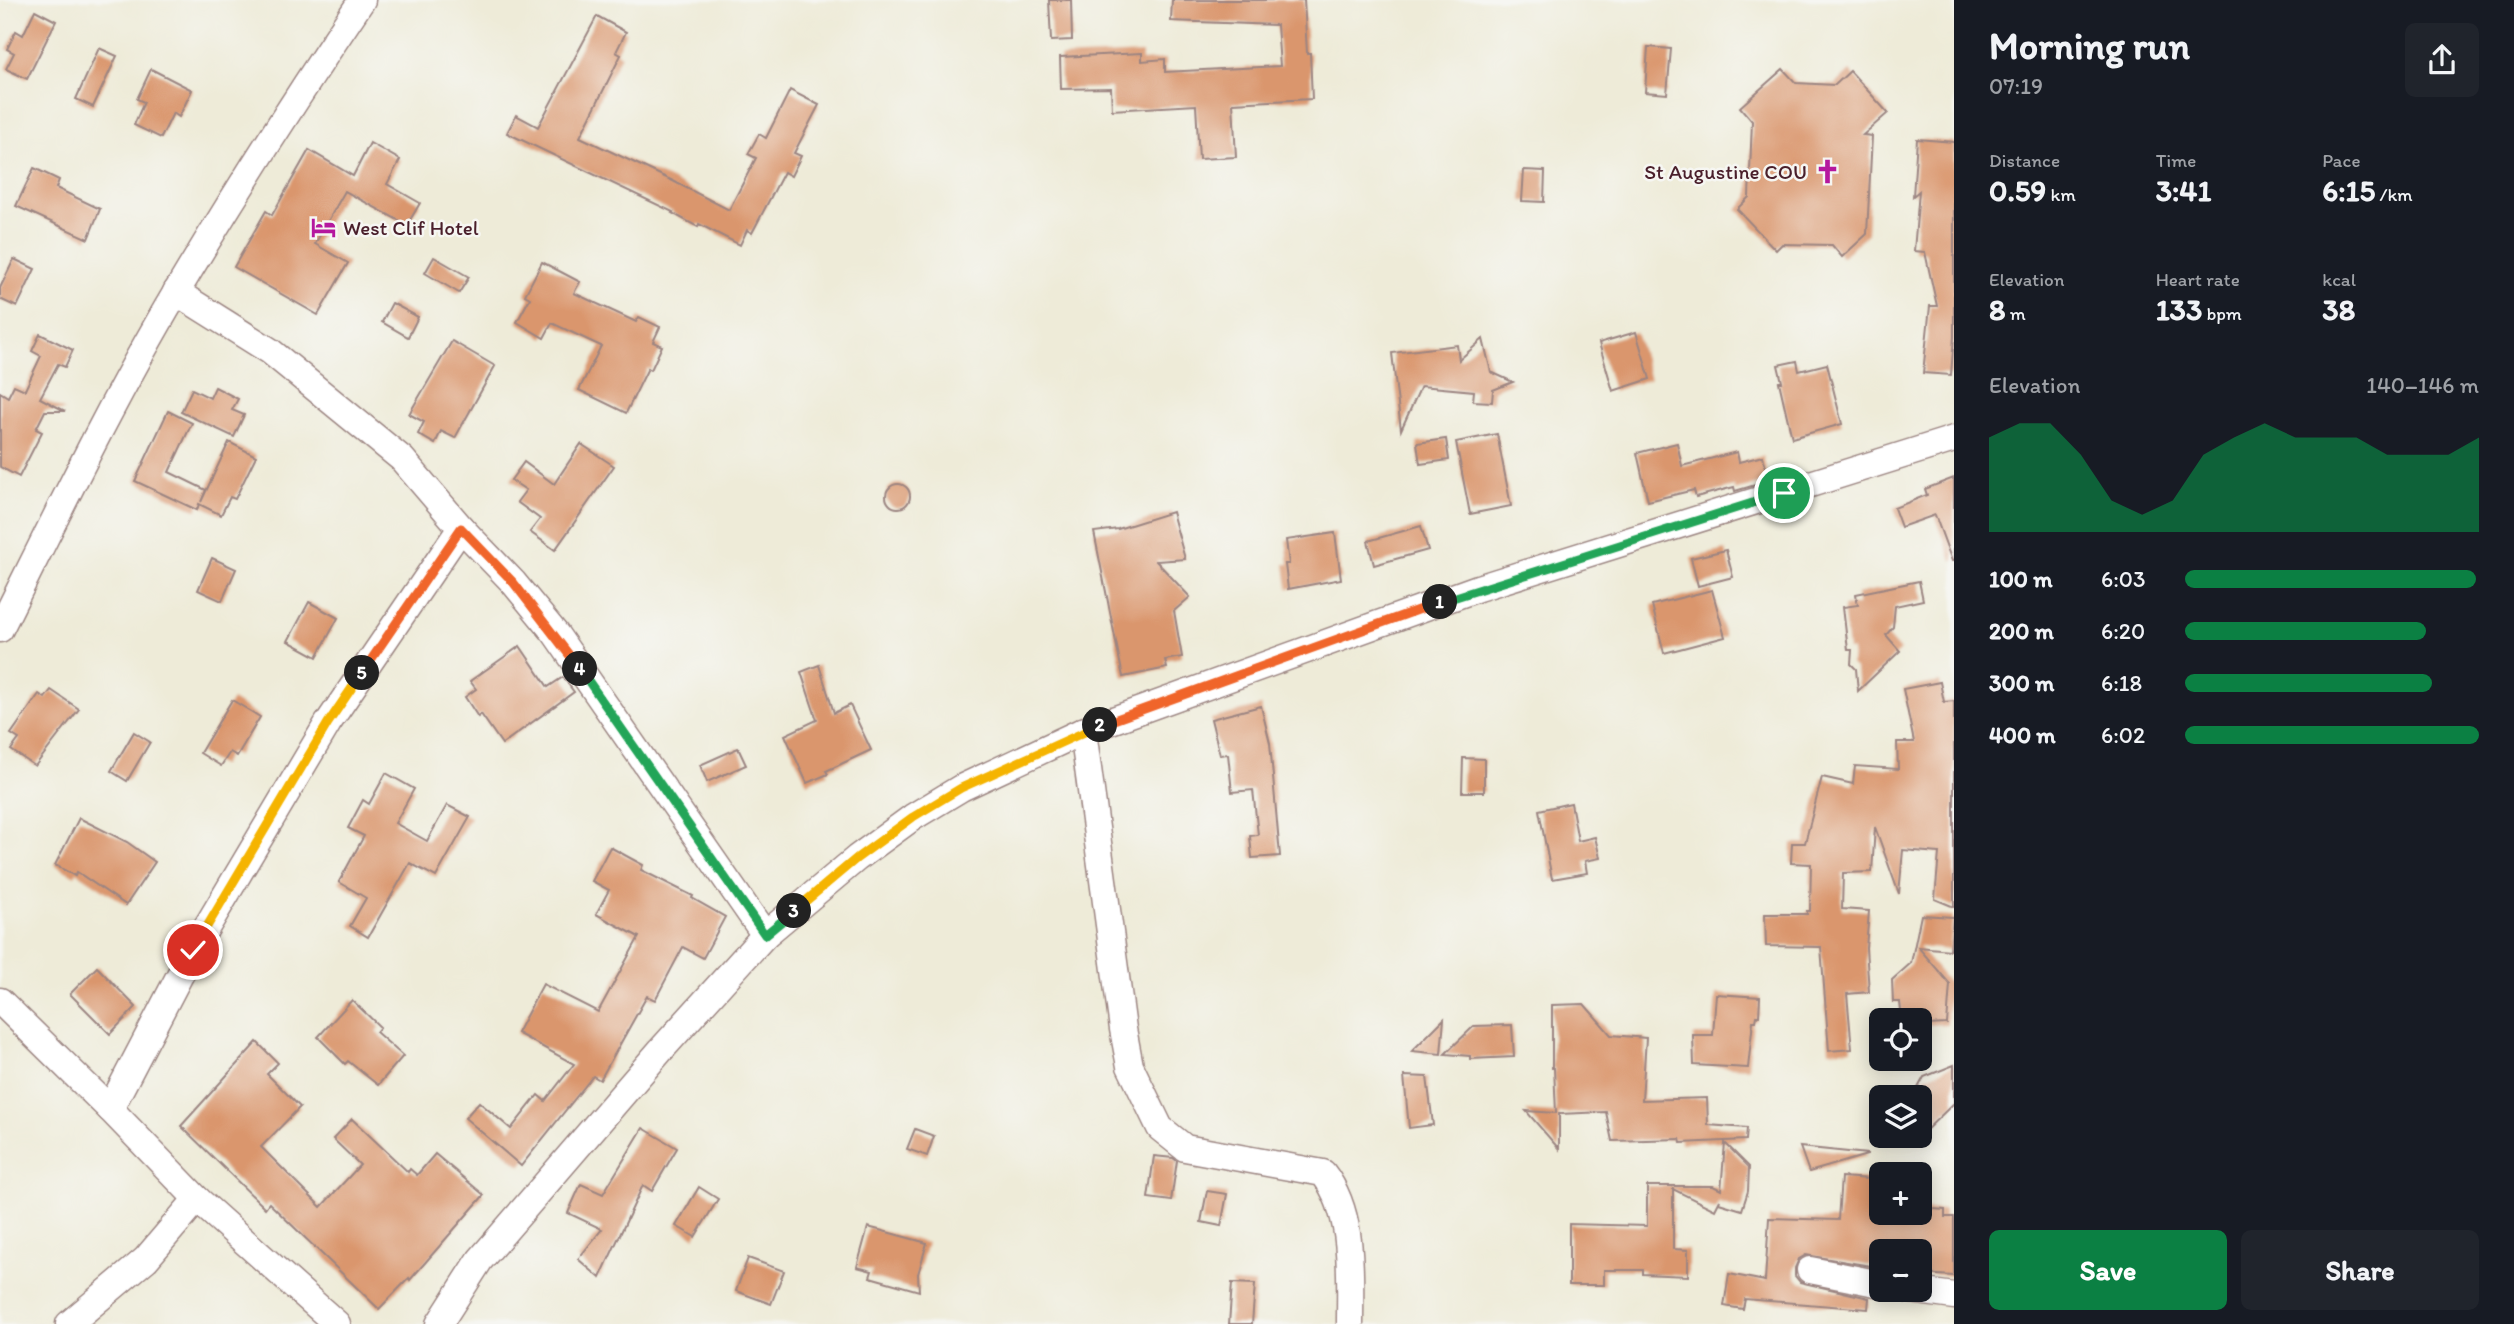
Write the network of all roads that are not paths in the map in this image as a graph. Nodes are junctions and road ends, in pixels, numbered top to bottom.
1 (362, 0) edge
2 (176, 292) junction
3 (1954, 439) edge
4 (461, 528) junction
5 (0, 629) edge
6 (1083, 731) junction
7 (765, 935) junction
8 (0, 1002) edge
9 (110, 1109) junction
10 (197, 1199) junction
11 (1810, 1270) dead end
12 (1869, 1282) edge
13 (1932, 1293) edge
14 (1954, 1296) edge
15 (69, 1324) edge
16 (337, 1324) edge
17 (439, 1324) edge
18 (1350, 1324) edge

1 - 2 street
2 - 4 street
2 - 5 street
3 - 6 street
4 - 7 street
4 - 9 street
6 - 7 street
6 - 18 street
7 - 17 street
8 - 9 street
9 - 10 street
10 - 15 street
10 - 16 street
11 - 12 street
13 - 14 street

